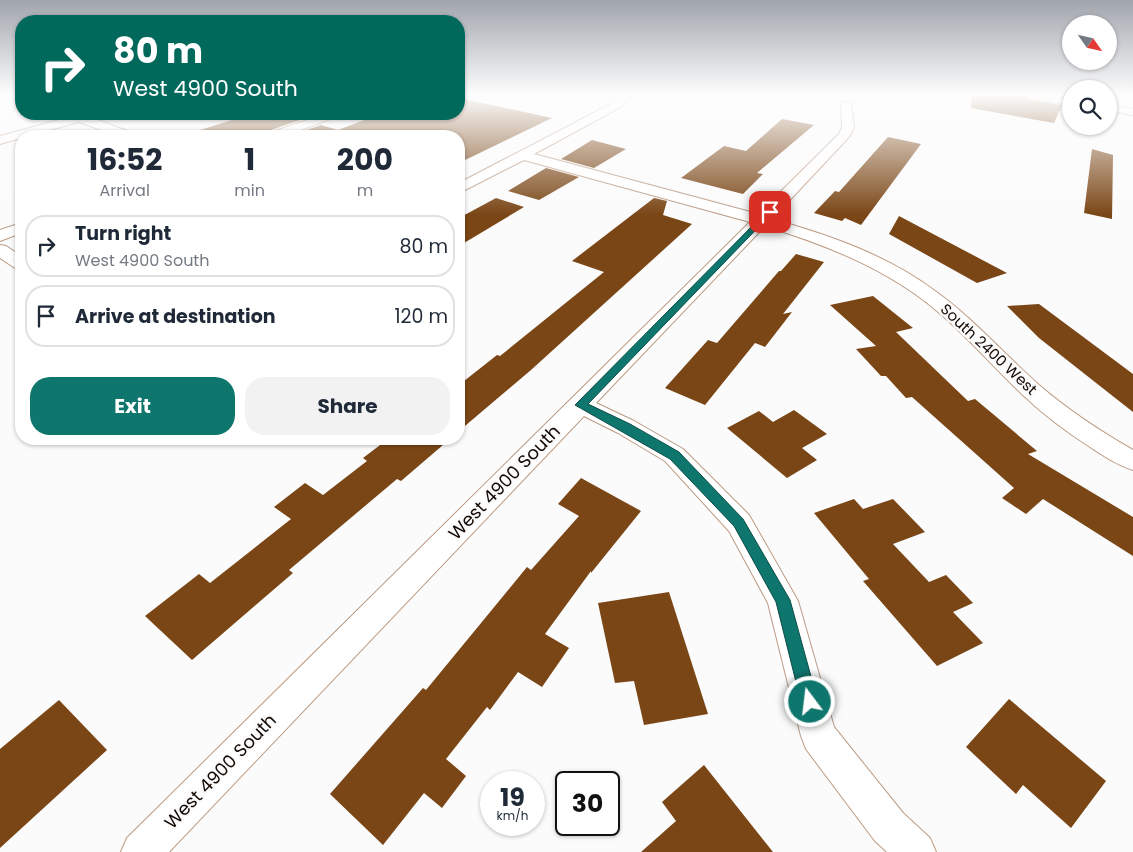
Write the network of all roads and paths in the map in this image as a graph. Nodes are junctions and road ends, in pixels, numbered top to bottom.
1 (15, 135) edge
2 (561, 135) edge
3 (845, 135) edge
4 (0, 140) edge
5 (523, 155) junction
6 (465, 186) edge
7 (762, 220) junction
8 (15, 230) edge
9 (0, 236) edge
10 (0, 250) edge
11 (15, 260) edge
12 (580, 405) junction
13 (1133, 461) edge
14 (141, 852) edge
15 (916, 852) edge

1 - 4 street
2 - 5 street
3 - 7 street, West 4900 South
5 - 6 street
5 - 7 street, South 2400 West
7 - 12 street, West 4900 South
7 - 13 street, South 2400 West
8 - 9 street
10 - 11 street
12 - 14 street, West 4900 South
12 - 15 street

